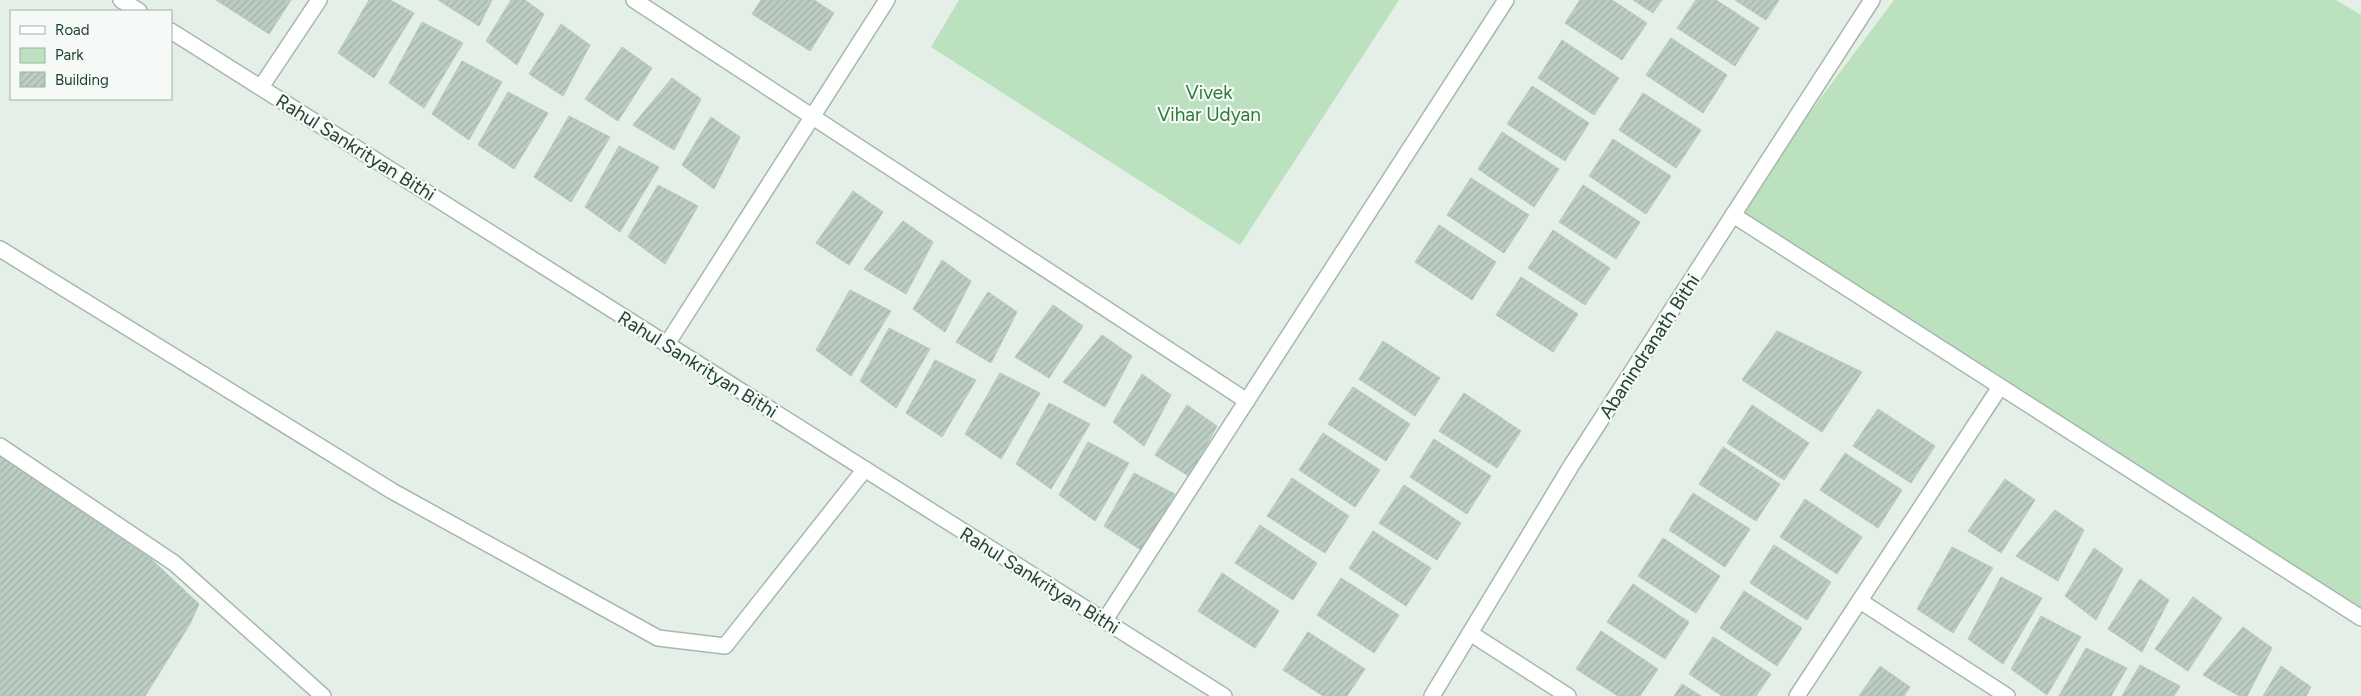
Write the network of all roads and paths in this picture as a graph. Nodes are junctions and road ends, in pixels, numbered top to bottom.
1 (121, 0) edge
2 (319, 0) edge
3 (634, 0) edge
4 (887, 0) edge
5 (1506, 0) edge
6 (1872, 0) edge
7 (137, 10) edge
8 (172, 32) edge
9 (261, 87) junction
10 (813, 117) junction
11 (1733, 215) junction
12 (0, 249) edge
13 (667, 344) junction
14 (2000, 387) junction
15 (1247, 401) junction
16 (0, 446) edge
17 (865, 469) junction
18 (1860, 601) junction
19 (2361, 618) edge
20 (1105, 620) junction
21 (1470, 633) junction
22 (323, 696) edge
23 (1224, 696) edge
24 (1432, 696) edge
25 (1568, 696) edge
26 (1797, 696) edge
27 (2007, 696) edge

1 - 7 street
2 - 9 street
3 - 10 street
4 - 10 street
5 - 15 street
6 - 11 street, Abanindranath Bithi
8 - 9 street, Rahul Sankrityan Bithi
9 - 13 street, Rahul Sankrityan Bithi
10 - 13 street
10 - 15 street
11 - 14 street
11 - 21 street, Abanindranath Bithi
12 - 17 street
13 - 17 street, Rahul Sankrityan Bithi
14 - 18 street
14 - 19 street
15 - 20 street
16 - 22 street
17 - 20 street, Rahul Sankrityan Bithi
18 - 26 street
18 - 27 street
20 - 23 street, Rahul Sankrityan Bithi
21 - 24 street, Abanindranath Bithi
21 - 25 street

